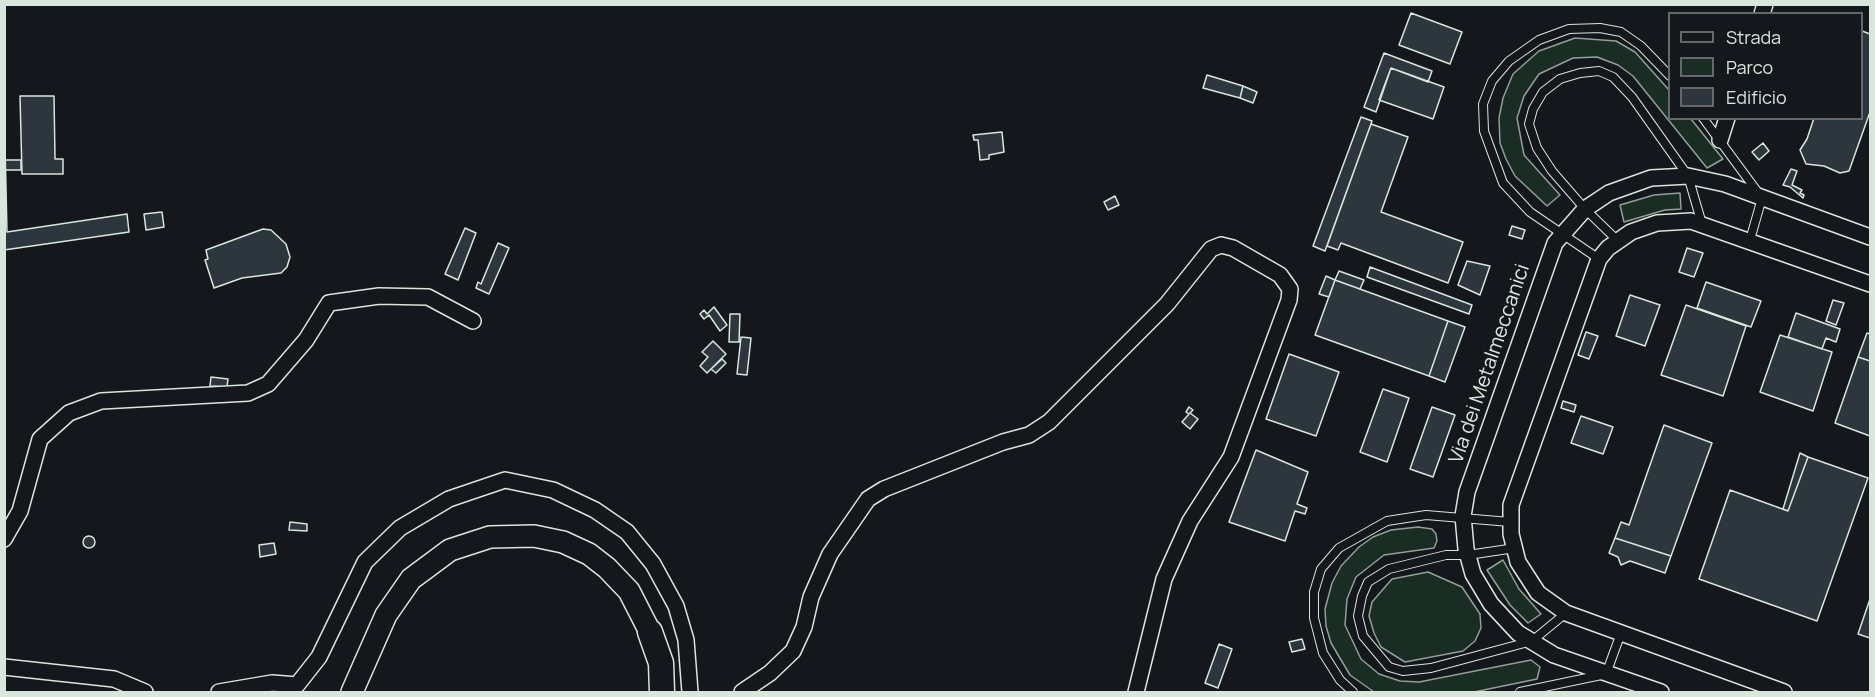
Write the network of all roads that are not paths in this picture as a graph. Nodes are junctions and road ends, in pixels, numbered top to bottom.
1 (1668, 74) edge
2 (1705, 120) edge
3 (1726, 120) edge
4 (1720, 140) junction
5 (1688, 176) junction
6 (1762, 198) junction
7 (1585, 209) junction
8 (1697, 223) junction
9 (1561, 234) junction
10 (1870, 237) edge
11 (1750, 240) junction
12 (1618, 241) junction
13 (1599, 259) junction
14 (1870, 284) edge
15 (473, 321) dead end
16 (1463, 516) junction
17 (1510, 522) junction
18 (4, 539) edge
19 (1515, 549) junction
20 (1468, 555) junction
21 (1566, 613) junction
22 (650, 632) junction
23 (1621, 633) junction
24 (1532, 641) junction
25 (4, 667) edge
26 (1606, 674) junction
27 (145, 693) edge
28 (219, 693) edge
29 (352, 693) edge
30 (648, 693) edge
31 (662, 693) edge
32 (690, 693) edge
33 (742, 693) edge
34 (1137, 693) edge
35 (1353, 693) edge
36 (1520, 693) edge
37 (1661, 693) edge
38 (1784, 693) edge

1 - 9 lane
2 - 4 lane
3 - 4 street
4 - 6 lane
5 - 6 street, Via dei Metalmeccanici
5 - 7 street, Via dei Metalmeccanici
5 - 7 lane
5 - 8 lane
6 - 10 street, Via dei Metalmeccanici
6 - 11 lane
7 - 9 street, Via dei Metalmeccanici
7 - 12 lane
8 - 11 street
8 - 12 street
9 - 13 lane
9 - 16 street, Via dei Metalmeccanici
11 - 14 street
12 - 13 street
13 - 17 street
15 - 18 street
16 - 17 lane
16 - 20 street, Via dei Metalmeccanici
16 - 35 lane
17 - 19 street
19 - 20 lane
19 - 21 street
20 - 24 street, Via dei Metalmeccanici
20 - 24 lane
21 - 23 street
21 - 24 lane
22 - 29 main road
22 - 30 highway
22 - 31 highway
23 - 26 lane
23 - 38 street
24 - 26 street, Via dei Metalmeccanici
25 - 27 street
26 - 36 lane
26 - 37 street, Via dei Metalmeccanici
28 - 32 street
33 - 34 street

